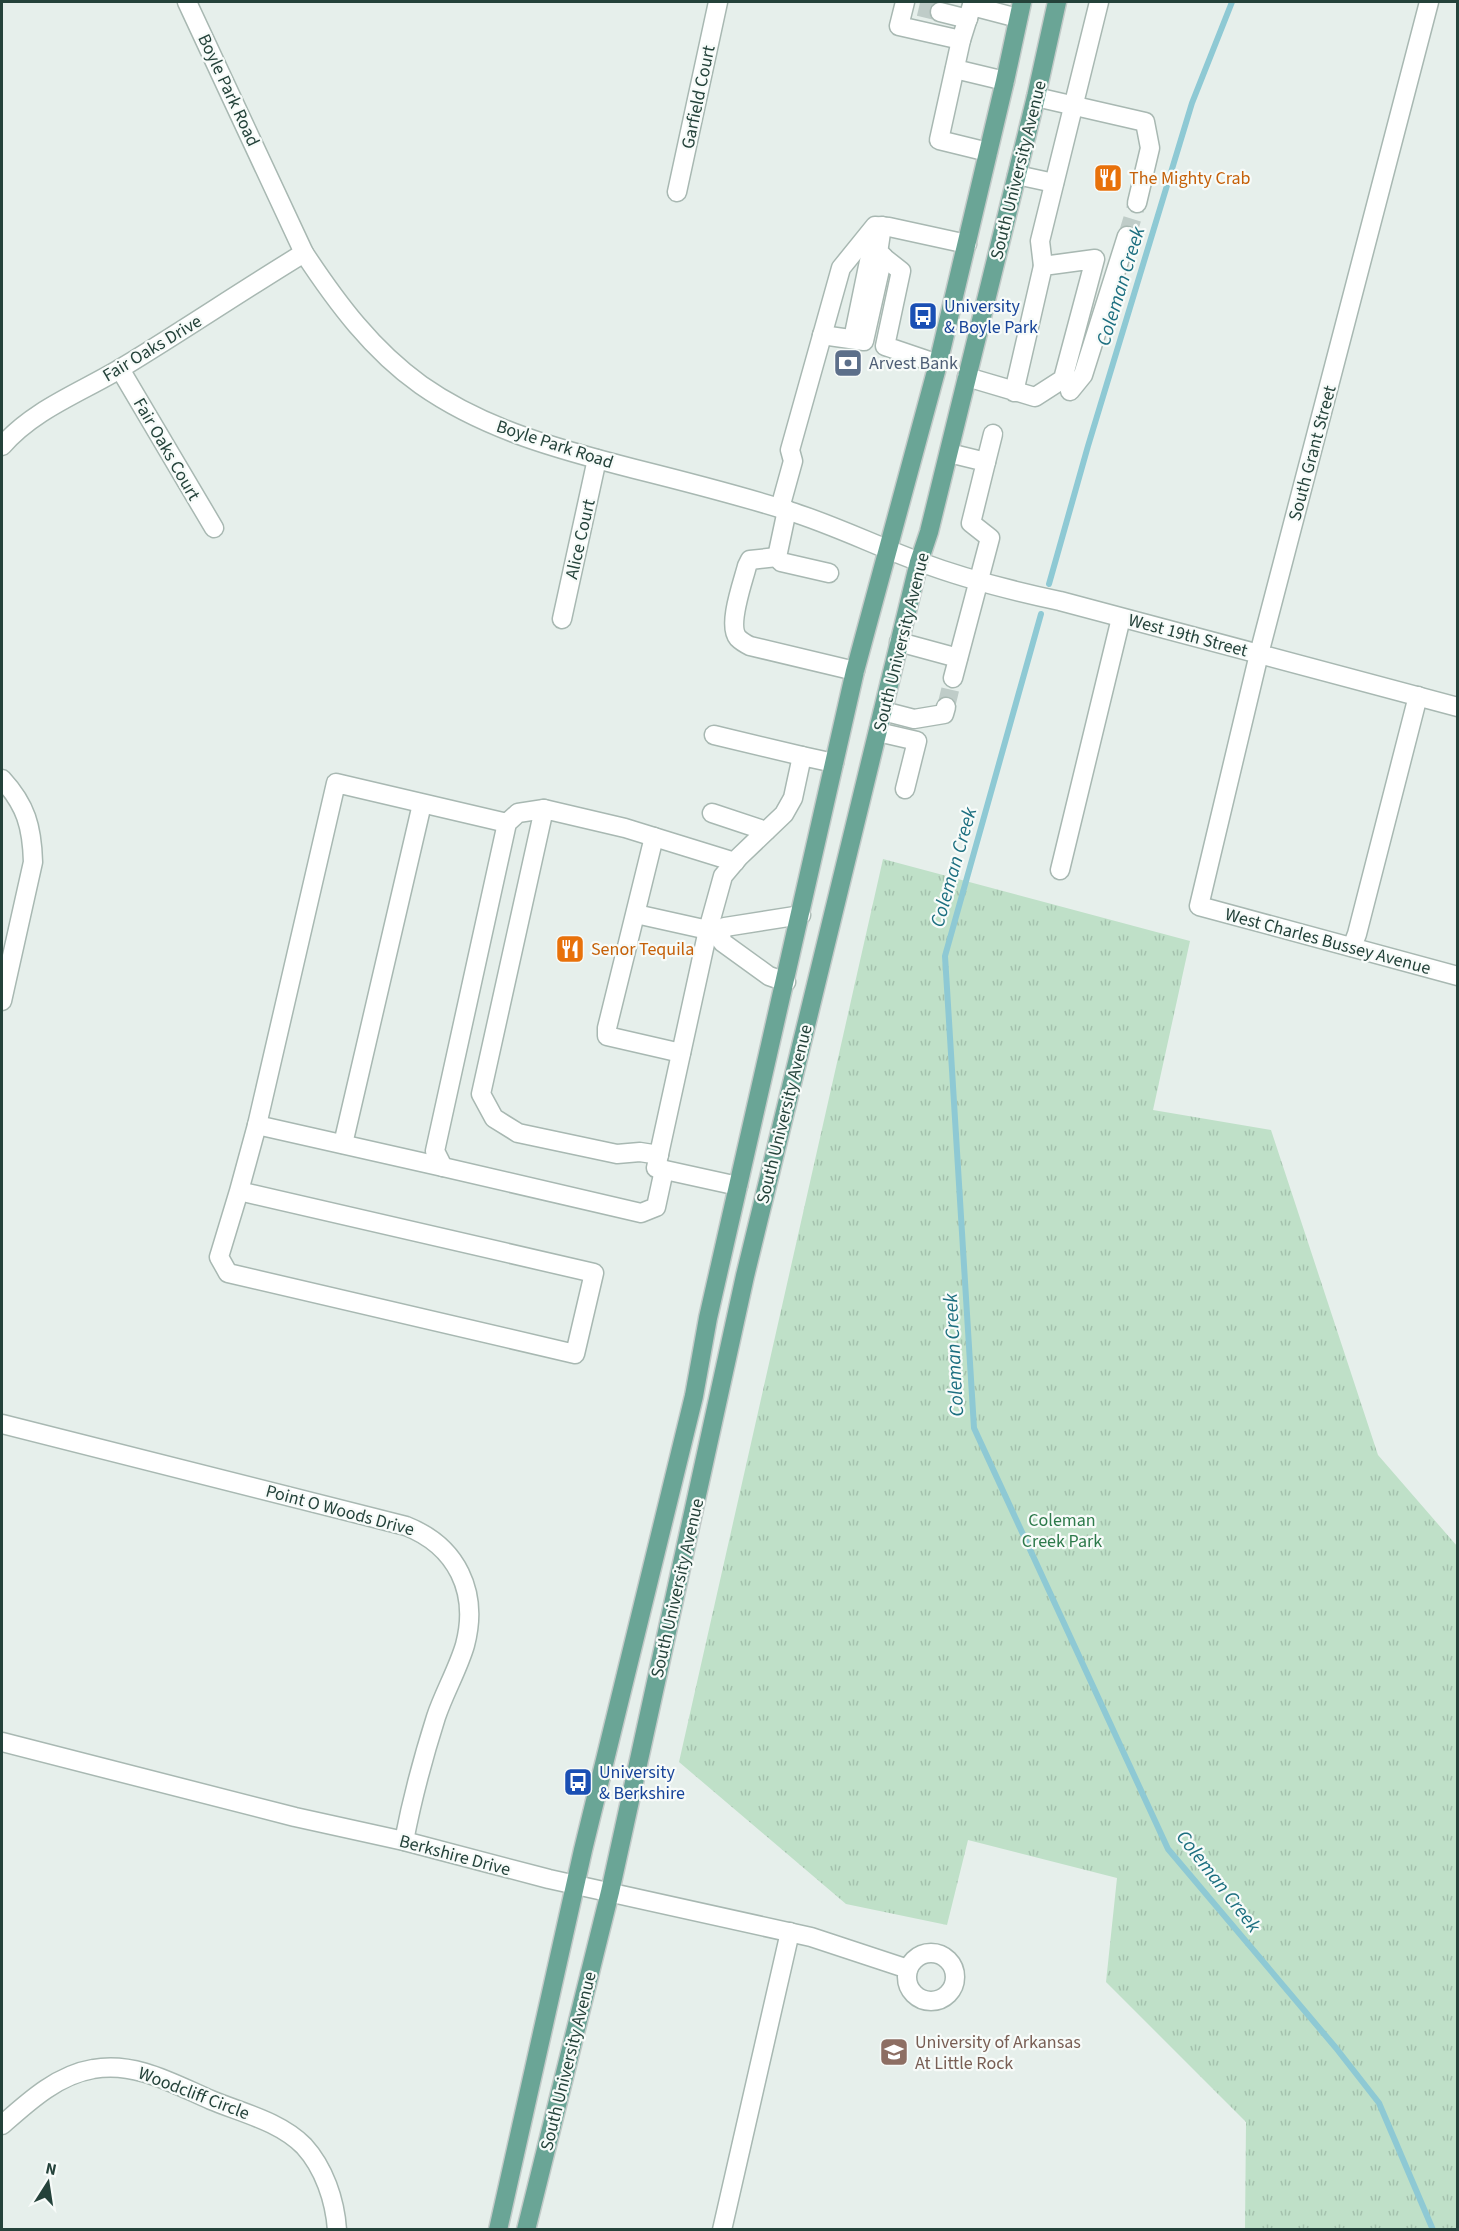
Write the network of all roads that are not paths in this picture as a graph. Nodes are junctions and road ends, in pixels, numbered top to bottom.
1 (187, 2) edge
2 (718, 2) edge
3 (1057, 2) edge
4 (1099, 2) edge
5 (1429, 2) edge
6 (909, 4) edge
7 (971, 9) edge
8 (1020, 10) edge
9 (940, 12) tunnel mouth
10 (961, 40) junction
11 (955, 69) junction
12 (1005, 81) junction
13 (1036, 97) junction
14 (1073, 105) junction
15 (988, 152) junction
16 (1017, 175) junction
17 (1054, 183) junction
18 (677, 192) dead end
19 (1137, 203) tunnel mouth
20 (878, 226) junction
21 (1127, 236) tunnel mouth
22 (967, 244) junction
23 (304, 253) junction
24 (888, 260) junction
25 (1043, 266) junction
26 (839, 337) junction
27 (938, 364) junction
28 (120, 369) junction
29 (967, 377) junction
30 (1014, 392) junction
31 (1035, 398) junction
32 (993, 434) dead end
33 (2, 446) edge
34 (949, 453) junction
35 (597, 459) junction
36 (986, 462) junction
37 (784, 509) junction
38 (214, 528) dead end
39 (888, 549) junction
40 (777, 557) junction
41 (919, 562) junction
42 (829, 573) dead end
43 (978, 581) junction
44 (1121, 618) junction
45 (562, 619) dead end
46 (900, 642) junction
47 (1259, 654) junction
48 (958, 658) junction
49 (855, 671) junction
50 (953, 678) tunnel mouth
51 (1418, 696) junction
52 (946, 706) dead end
53 (1458, 707) edge
54 (883, 711) junction
55 (878, 732) junction
56 (714, 735) dead end
57 (802, 756) junction
58 (834, 763) junction
59 (2, 779) edge
60 (905, 789) dead end
61 (422, 804) junction
62 (544, 809) junction
63 (711, 813) dead end
64 (507, 823) junction
65 (766, 831) junction
66 (654, 837) junction
67 (735, 861) junction
68 (1060, 870) dead end
69 (1199, 906) joint
70 (636, 914) junction
71 (801, 915) junction
72 (714, 932) junction
73 (1352, 947) junction
74 (1458, 976) edge
75 (786, 982) junction
76 (2, 1001) edge
77 (681, 1053) junction
78 (257, 1125) junction
79 (342, 1144) junction
80 (662, 1162) junction
81 (443, 1167) junction
82 (738, 1186) junction
83 (239, 1191) junction
84 (2, 1424) edge
85 (2, 1742) edge
86 (404, 1841) junction
87 (576, 1886) junction
88 (610, 1892) junction
89 (790, 1932) junction
90 (908, 1969) dead end
91 (2, 2126) edge
92 (337, 2229) edge
93 (498, 2229) edge
94 (526, 2229) edge
95 (724, 2229) edge

1 - 23 street, Boyle Park Road
2 - 18 street, Garfield Court
3 - 13 main road, South University Avenue
4 - 14 street
5 - 47 street, South Grant Street
6 - 10 street
7 - 8 street
7 - 9 street
7 - 10 street
8 - 12 main road, South University Avenue
10 - 11 street
11 - 12 street
11 - 15 street
12 - 15 main road, South University Avenue
13 - 14 street
13 - 16 main road, South University Avenue
14 - 17 street
14 - 19 street
15 - 22 main road, South University Avenue
16 - 17 street
16 - 29 main road, South University Avenue
17 - 25 street
20 - 22 street
20 - 24 street
20 - 26 street
20 - 26 street
21 - 31 street
22 - 27 main road, South University Avenue
23 - 28 street, Fair Oaks Drive
23 - 35 street, Boyle Park Road
24 - 26 street
24 - 27 street
25 - 30 street
25 - 31 street
26 - 37 street
27 - 39 main road, South University Avenue
28 - 33 street, Fair Oaks Drive
28 - 38 street, Fair Oaks Court
29 - 30 street
29 - 34 main road, South University Avenue
30 - 31 street
32 - 36 street
34 - 36 street
34 - 41 main road, South University Avenue
35 - 37 street, Boyle Park Road
35 - 45 street, Alice Court
36 - 43 street
37 - 39 street, Boyle Park Road
37 - 40 street
39 - 41 street, Boyle Park Road
39 - 49 main road, South University Avenue
40 - 42 street
40 - 49 street
41 - 43 street, West 19th Street
41 - 46 main road, South University Avenue
43 - 44 street, West 19th Street
43 - 48 street
44 - 47 street, West 19th Street
44 - 68 street
46 - 48 street
46 - 54 main road, South University Avenue
47 - 51 street, West 19th Street
47 - 69 street, South Grant Street
48 - 50 street
49 - 58 main road, South University Avenue
51 - 53 street, West 19th Street
51 - 73 street
52 - 54 street
54 - 55 main road, South University Avenue
55 - 60 street
55 - 88 main road, South University Avenue
56 - 57 street
57 - 58 street
57 - 65 street
58 - 71 main road, South University Avenue
59 - 76 street
61 - 64 street
61 - 78 street
61 - 79 street
62 - 64 street
62 - 66 street
62 - 80 street
63 - 65 street
64 - 81 street
65 - 67 street
66 - 67 street
66 - 70 street
67 - 72 street
69 - 73 street, West Charles Bussey Avenue
70 - 72 street
70 - 77 street
71 - 72 street
71 - 75 main road, South University Avenue
72 - 75 street
72 - 77 street
73 - 74 street, West Charles Bussey Avenue
75 - 82 main road, South University Avenue
77 - 80 street
78 - 79 street
78 - 83 street
79 - 81 street
80 - 81 street
80 - 82 street
82 - 87 main road, South University Avenue
83 - 83 street
84 - 86 street, Point O Woods Drive
85 - 86 street, Berkshire Drive
86 - 87 street, Berkshire Drive
87 - 88 street, Berkshire Drive
87 - 93 main road, South University Avenue
88 - 89 street, Berkshire Drive
88 - 94 main road, South University Avenue
89 - 90 street, Berkshire Drive
89 - 95 street
91 - 92 street, Woodcliff Circle

